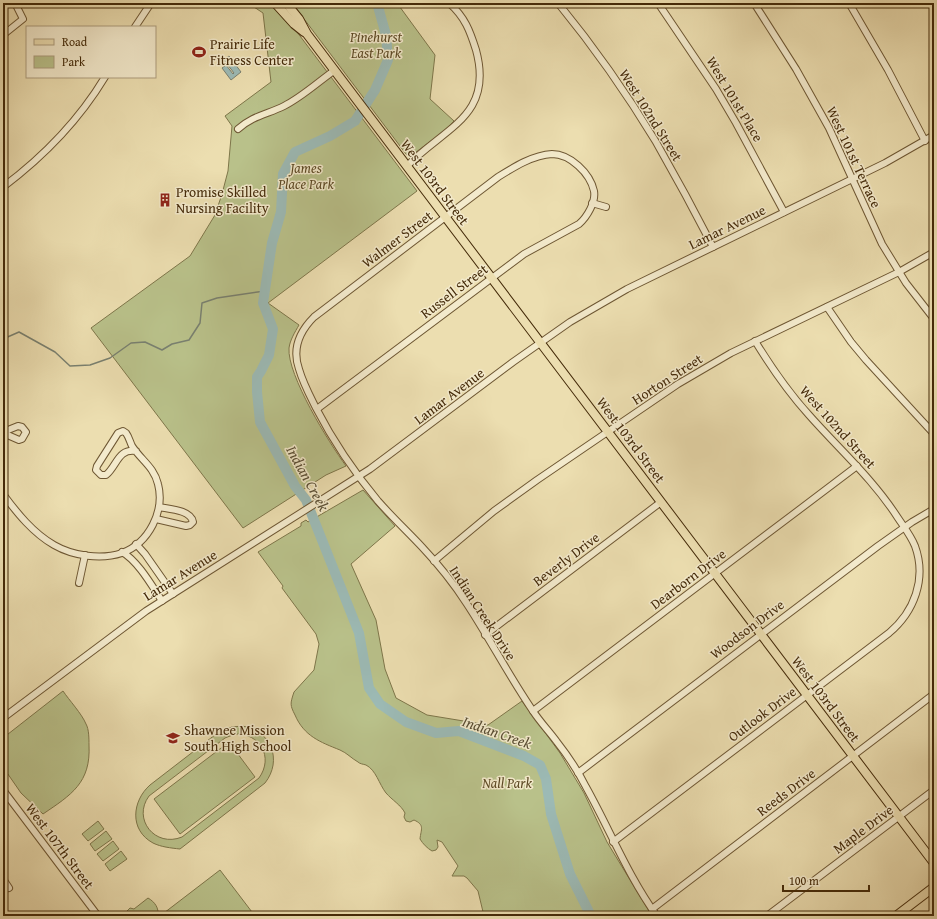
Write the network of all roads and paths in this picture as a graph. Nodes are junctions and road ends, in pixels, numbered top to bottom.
1 (15, 3) edge
2 (151, 3) edge
3 (275, 3) edge
4 (286, 3) edge
5 (558, 3) edge
6 (658, 3) edge
7 (754, 3) edge
8 (849, 3) edge
9 (449, 4) edge
10 (137, 26) edge
11 (3, 34) edge
12 (307, 34) junction
13 (335, 70) junction
14 (104, 78) edge
15 (238, 130) dead end
16 (934, 135) edge
17 (925, 140) junction
18 (407, 166) junction
19 (853, 179) junction
20 (3, 187) edge
21 (592, 203) junction
22 (606, 207) dead end
23 (784, 212) junction
24 (446, 217) junction
25 (713, 247) junction
26 (934, 252) edge
27 (899, 272) junction
28 (492, 278) junction
29 (827, 307) junction
30 (934, 319) edge
31 (304, 328) joint
32 (755, 341) junction
33 (540, 342) junction
34 (317, 409) junction
35 (608, 432) junction
36 (934, 434) edge
37 (136, 451) junction
38 (857, 466) junction
39 (359, 477) junction
40 (3, 494) edge
41 (661, 502) junction
42 (159, 507) junction
43 (934, 509) edge
44 (156, 519) junction
45 (904, 527) junction
46 (136, 544) junction
47 (122, 552) junction
48 (85, 555) junction
49 (434, 561) junction
50 (715, 574) junction
51 (79, 583) dead end
52 (173, 594) junction
53 (162, 601) junction
54 (761, 634) junction
55 (485, 635) junction
56 (934, 694) edge
57 (807, 695) junction
58 (533, 711) junction
59 (3, 718) edge
60 (853, 756) junction
61 (578, 773) junction
62 (3, 790) edge
63 (934, 790) edge
64 (899, 816) junction
65 (613, 842) junction
66 (934, 863) edge
67 (3, 879) edge
68 (934, 887) edge
69 (10, 888) dead end
70 (652, 909) junction
71 (899, 915) edge
72 (98, 916) edge
73 (657, 916) edge
74 (767, 916) edge

1 - 11 street
2 - 10 street
3 - 12 main road, West 103rd Street
4 - 12 main road, West 103rd Street
5 - 25 street, West 102nd Street
6 - 23 street, West 101st Place
7 - 19 street, West 101st Terrace
8 - 17 street
9 - 18 street
12 - 13 main road, West 103rd Street
13 - 15 street
13 - 18 main road, West 103rd Street
14 - 20 street
16 - 17 street, Lamar Avenue
17 - 19 street, Lamar Avenue
18 - 24 main road, West 103rd Street
19 - 23 street, Lamar Avenue
19 - 27 street, West 101st Terrace
21 - 22 street
21 - 24 street, Walmer Street
21 - 28 street, Russell Street
23 - 25 street, Lamar Avenue
24 - 28 main road, West 103rd Street
24 - 31 street, Walmer Street
25 - 33 street, Lamar Avenue
26 - 27 street, Horton Street
27 - 29 street, Horton Street
27 - 30 street, West 101st Terrace
28 - 33 main road, West 103rd Street
28 - 34 street, Russell Street
29 - 32 street, Horton Street
29 - 36 street
31 - 34 street, Indian Creek Drive
32 - 35 street, Horton Street
32 - 38 street, West 102nd Street
33 - 35 main road, West 103rd Street
33 - 39 street, Lamar Avenue
34 - 39 street, Indian Creek Drive
35 - 41 main road, West 103rd Street
35 - 49 street, Horton Street
37 - 37 street
37 - 42 street
38 - 45 street, West 102nd Street
38 - 50 street, Dearborn Drive
39 - 49 street, Indian Creek Drive
39 - 52 street, Lamar Avenue
40 - 48 street
41 - 50 main road, West 103rd Street
41 - 55 street, Beverly Drive
42 - 44 street
42 - 44 street
43 - 45 street, Woodson Drive
44 - 46 street
45 - 54 street, Woodson Drive
45 - 57 street, Outlook Drive
46 - 47 street
46 - 52 street
47 - 48 street
47 - 53 street
48 - 51 street
49 - 55 street, Indian Creek Drive
50 - 54 main road, West 103rd Street
50 - 58 street, Dearborn Drive
52 - 53 street, Lamar Avenue
53 - 59 street, Lamar Avenue
54 - 57 main road, West 103rd Street
54 - 61 street, Woodson Drive
55 - 58 street, Indian Creek Drive
56 - 60 street, Reeds Drive
57 - 60 main road, West 103rd Street
57 - 65 street, Outlook Drive
58 - 61 street, Indian Creek Drive
60 - 64 main road, West 103rd Street
60 - 70 street, Reeds Drive
61 - 65 street, Indian Creek Drive
62 - 72 street, West 107th Street
63 - 64 street, Maple Drive
64 - 66 main road, West 103rd Street
64 - 74 street, Maple Drive
65 - 70 street, Indian Creek Drive
67 - 69 street
68 - 71 main road
70 - 73 street, Indian Creek Drive

